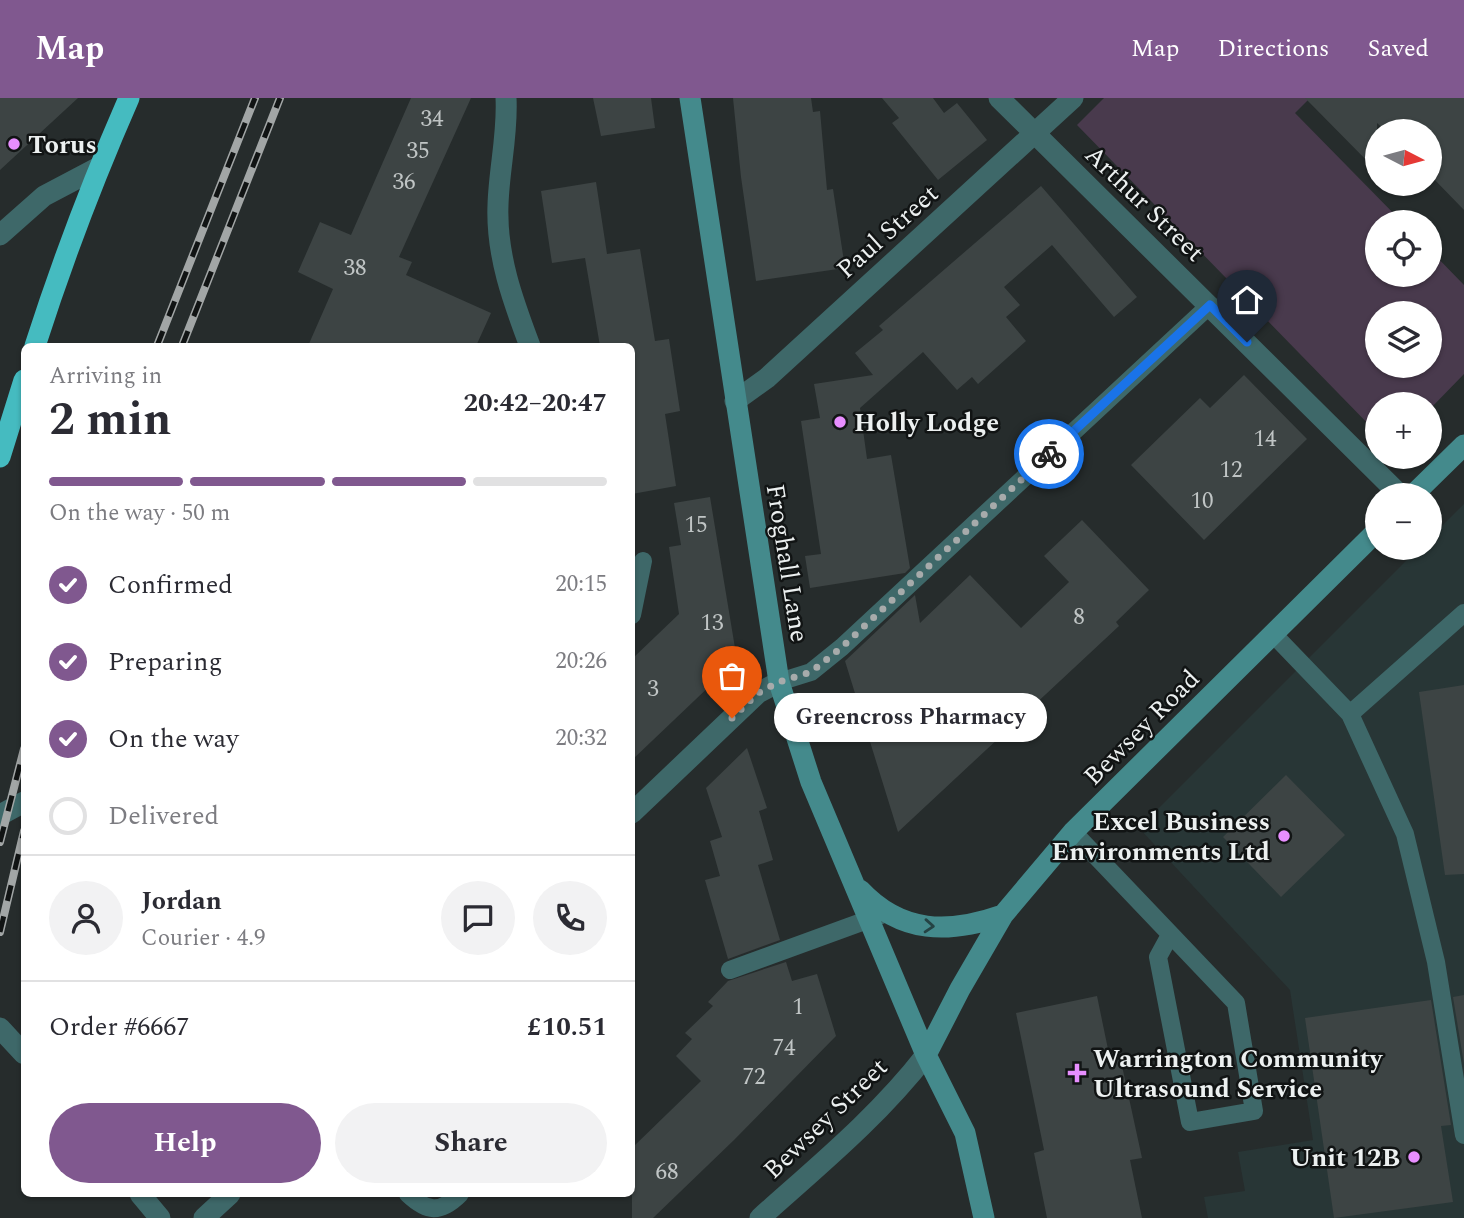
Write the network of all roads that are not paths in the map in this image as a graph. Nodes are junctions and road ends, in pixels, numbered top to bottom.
1 (129, 98) edge
2 (506, 98) edge
3 (690, 98) edge
4 (999, 98) edge
5 (1073, 98) edge
6 (1035, 135) junction
7 (99, 167) junction
8 (0, 234) edge
9 (1210, 305) junction
10 (36, 343) edge
11 (529, 343) edge
12 (21, 390) edge
13 (735, 401) junction
14 (1464, 445) edge
15 (0, 457) edge
16 (1388, 483) edge
17 (1425, 483) edge
18 (1365, 543) edge
19 (643, 561) dead end
20 (635, 600) edge
21 (1464, 613) edge
22 (1274, 635) junction
23 (779, 682) junction
24 (1350, 714) junction
25 (636, 801) edge
26 (21, 804) edge
27 (0, 814) edge
28 (1073, 832) junction
29 (1003, 915) junction
30 (878, 916) junction
31 (1170, 935) junction
32 (730, 971) dead end
33 (0, 1028) edge
34 (21, 1051) edge
35 (926, 1055) junction
36 (1464, 1135) edge
37 (142, 1197) edge
38 (227, 1197) edge
39 (411, 1197) edge
40 (457, 1197) edge
41 (160, 1218) edge
42 (204, 1218) edge
43 (760, 1218) edge
44 (984, 1218) edge

1 - 7 highway
2 - 11 street
3 - 13 street, Froghall Lane
4 - 6 street, Arthur Street
5 - 6 street, Paul Street
6 - 9 street, Arthur Street
6 - 13 street, Paul Street
7 - 8 street
7 - 10 highway
9 - 16 street, Arthur Street
9 - 23 lane
12 - 15 highway
13 - 23 street, Froghall Lane
14 - 17 street
18 - 22 street, Bewsey Road
19 - 20 lane
21 - 24 lane
22 - 24 lane
22 - 28 street, Bewsey Road
23 - 25 street
23 - 30 street, Froghall Lane
24 - 36 lane
26 - 27 street
28 - 29 street, Bewsey Road
28 - 31 lane
30 -> 29 street
29 - 35 street, Bewsey Road
30 - 32 lane
30 - 35 street
31 - 31 lane
33 - 34 street
35 - 43 street, Bewsey Street
35 - 44 street
37 - 41 street
38 - 42 street
39 - 40 lane

